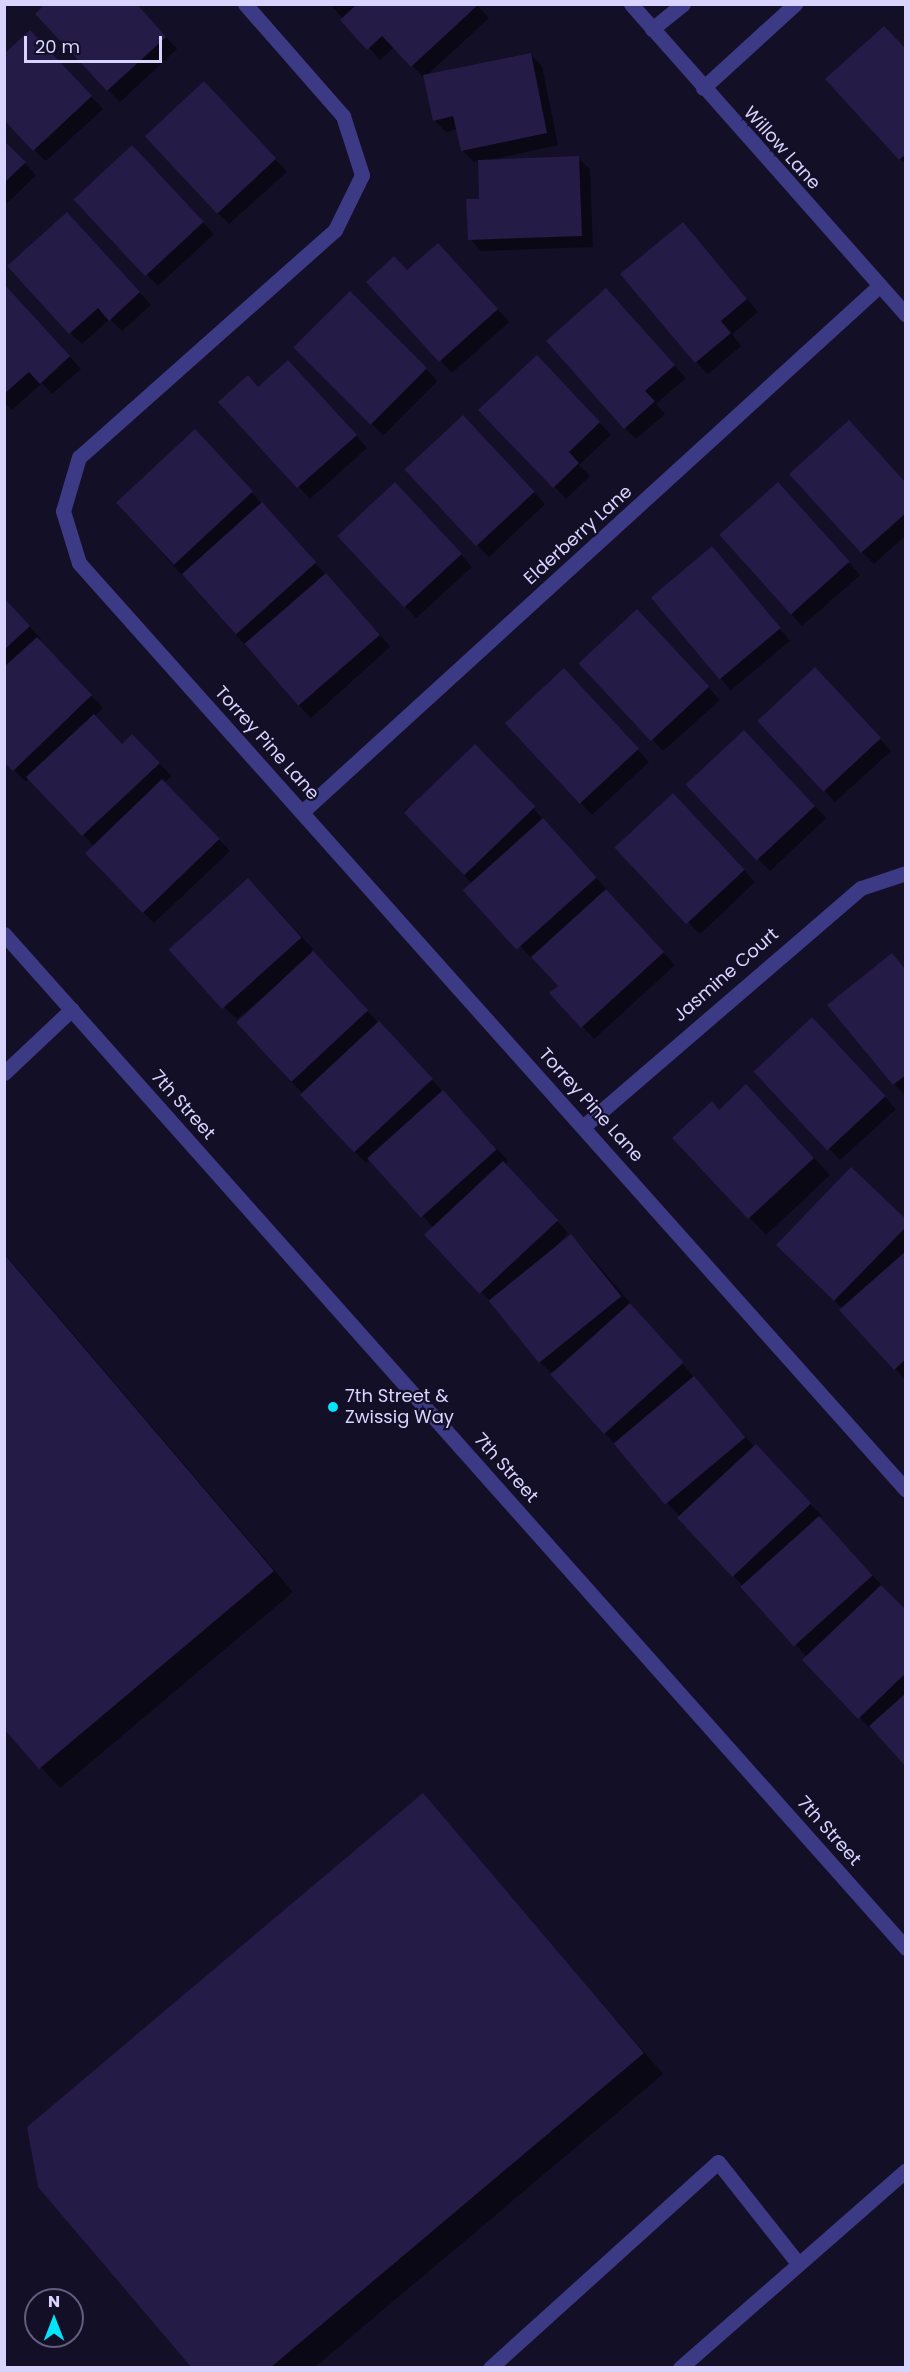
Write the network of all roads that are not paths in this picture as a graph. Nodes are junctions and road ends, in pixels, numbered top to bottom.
1 (245, 4) edge
2 (631, 4) edge
3 (683, 4) edge
4 (795, 4) edge
5 (652, 29) junction
6 (703, 88) junction
7 (878, 287) junction
8 (906, 315) edge
9 (302, 812) junction
10 (906, 873) edge
11 (4, 934) edge
12 (72, 1009) junction
13 (4, 1073) edge
14 (584, 1126) junction
15 (906, 1490) edge
16 (906, 1948) edge
17 (906, 2170) edge
18 (797, 2262) junction
19 (500, 2364) edge
20 (680, 2367) edge

1 - 9 street, Torrey Pine Lane
2 - 5 street, Willow Lane
3 - 5 street
4 - 6 street
5 - 6 street, Willow Lane
6 - 7 street, Willow Lane
7 - 8 street, Willow Lane
7 - 9 street, Elderberry Lane
9 - 14 street, Torrey Pine Lane
10 - 14 street, Jasmine Court
11 - 12 street, 7th Street
12 - 13 street
12 - 16 street, 7th Street
14 - 15 street, Torrey Pine Lane
17 - 18 street
18 - 19 street
18 - 20 street

